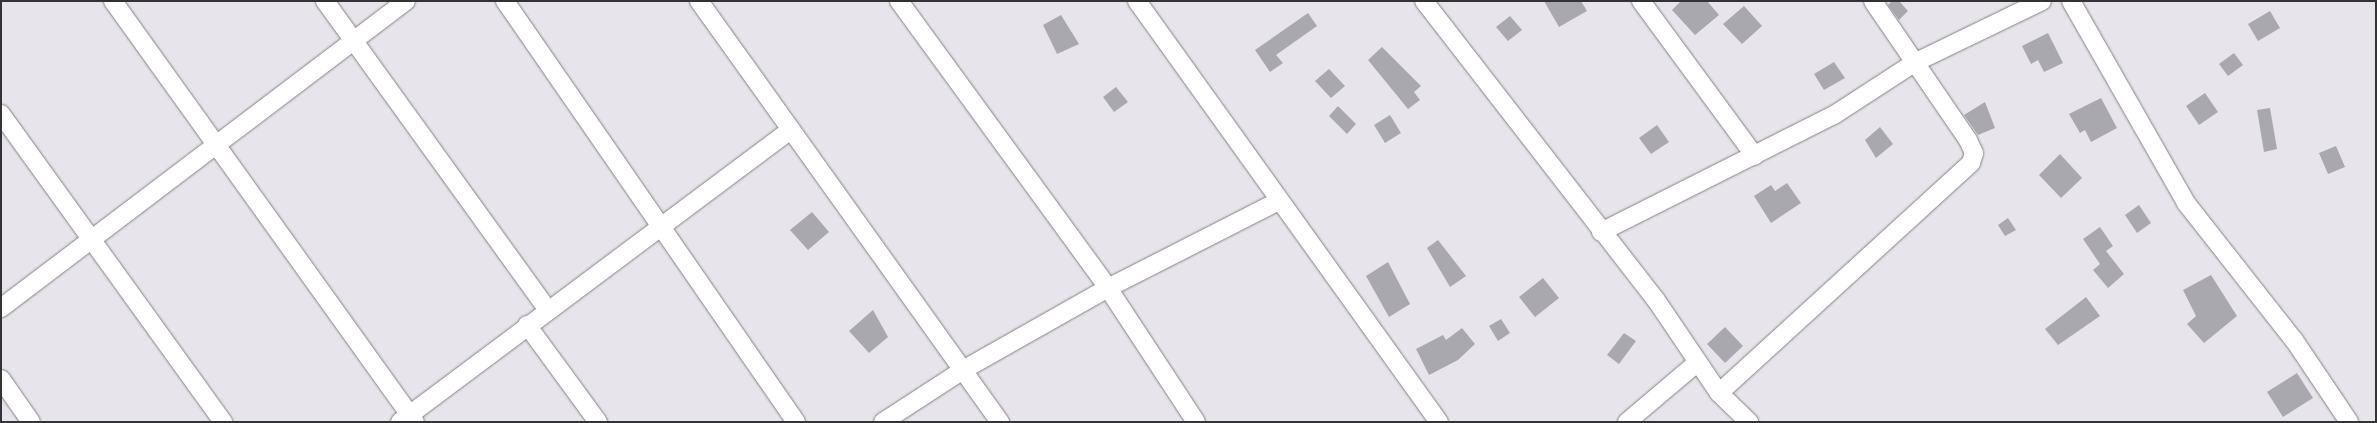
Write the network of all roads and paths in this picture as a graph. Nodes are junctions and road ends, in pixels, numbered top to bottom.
1 (113, 1) edge
2 (325, 1) edge
3 (406, 1) edge
4 (505, 1) edge
5 (699, 1) edge
6 (900, 1) edge
7 (1137, 1) edge
8 (1424, 1) edge
9 (1641, 1) edge
10 (1873, 1) edge
11 (2042, 1) edge
12 (2070, 1) edge
13 (356, 40) junction
14 (1914, 63) junction
15 (1, 114) edge
16 (791, 130) junction
17 (216, 148) junction
18 (1755, 156) junction
19 (1279, 200) junction
20 (663, 228) junction
21 (1601, 232) junction
22 (94, 240) junction
23 (1108, 288) junction
24 (1, 308) edge
25 (548, 310) junction
26 (528, 325) junction
27 (1698, 362) junction
28 (962, 370) junction
29 (1, 379) edge
30 (1720, 393) junction
31 (409, 419) edge
32 (31, 422) edge
33 (223, 422) edge
34 (598, 422) edge
35 (796, 422) edge
36 (883, 422) edge
37 (1000, 422) edge
38 (1196, 422) edge
39 (1439, 422) edge
40 (1628, 422) edge
41 (1749, 422) edge
42 (2349, 422) edge

1 - 17 street
2 - 13 street
3 - 13 street
4 - 20 street
5 - 16 street
6 - 23 street
7 - 19 street
8 - 21 street
9 - 18 street
10 - 14 street
11 - 14 street
12 - 42 street
13 - 17 street
13 - 25 street
14 - 18 street
14 - 30 street
15 - 22 street
16 - 20 street
16 - 28 street
17 - 22 street
17 - 31 street
18 - 21 street
19 - 23 street
19 - 39 street
20 - 25 street
20 - 35 street
21 - 27 street
22 - 24 street
22 - 33 street
23 - 28 street
23 - 38 street
25 - 26 street
26 - 31 street
26 - 34 street
27 - 30 street
27 - 40 street
28 - 36 street
28 - 37 street
29 - 32 street
30 - 41 street

